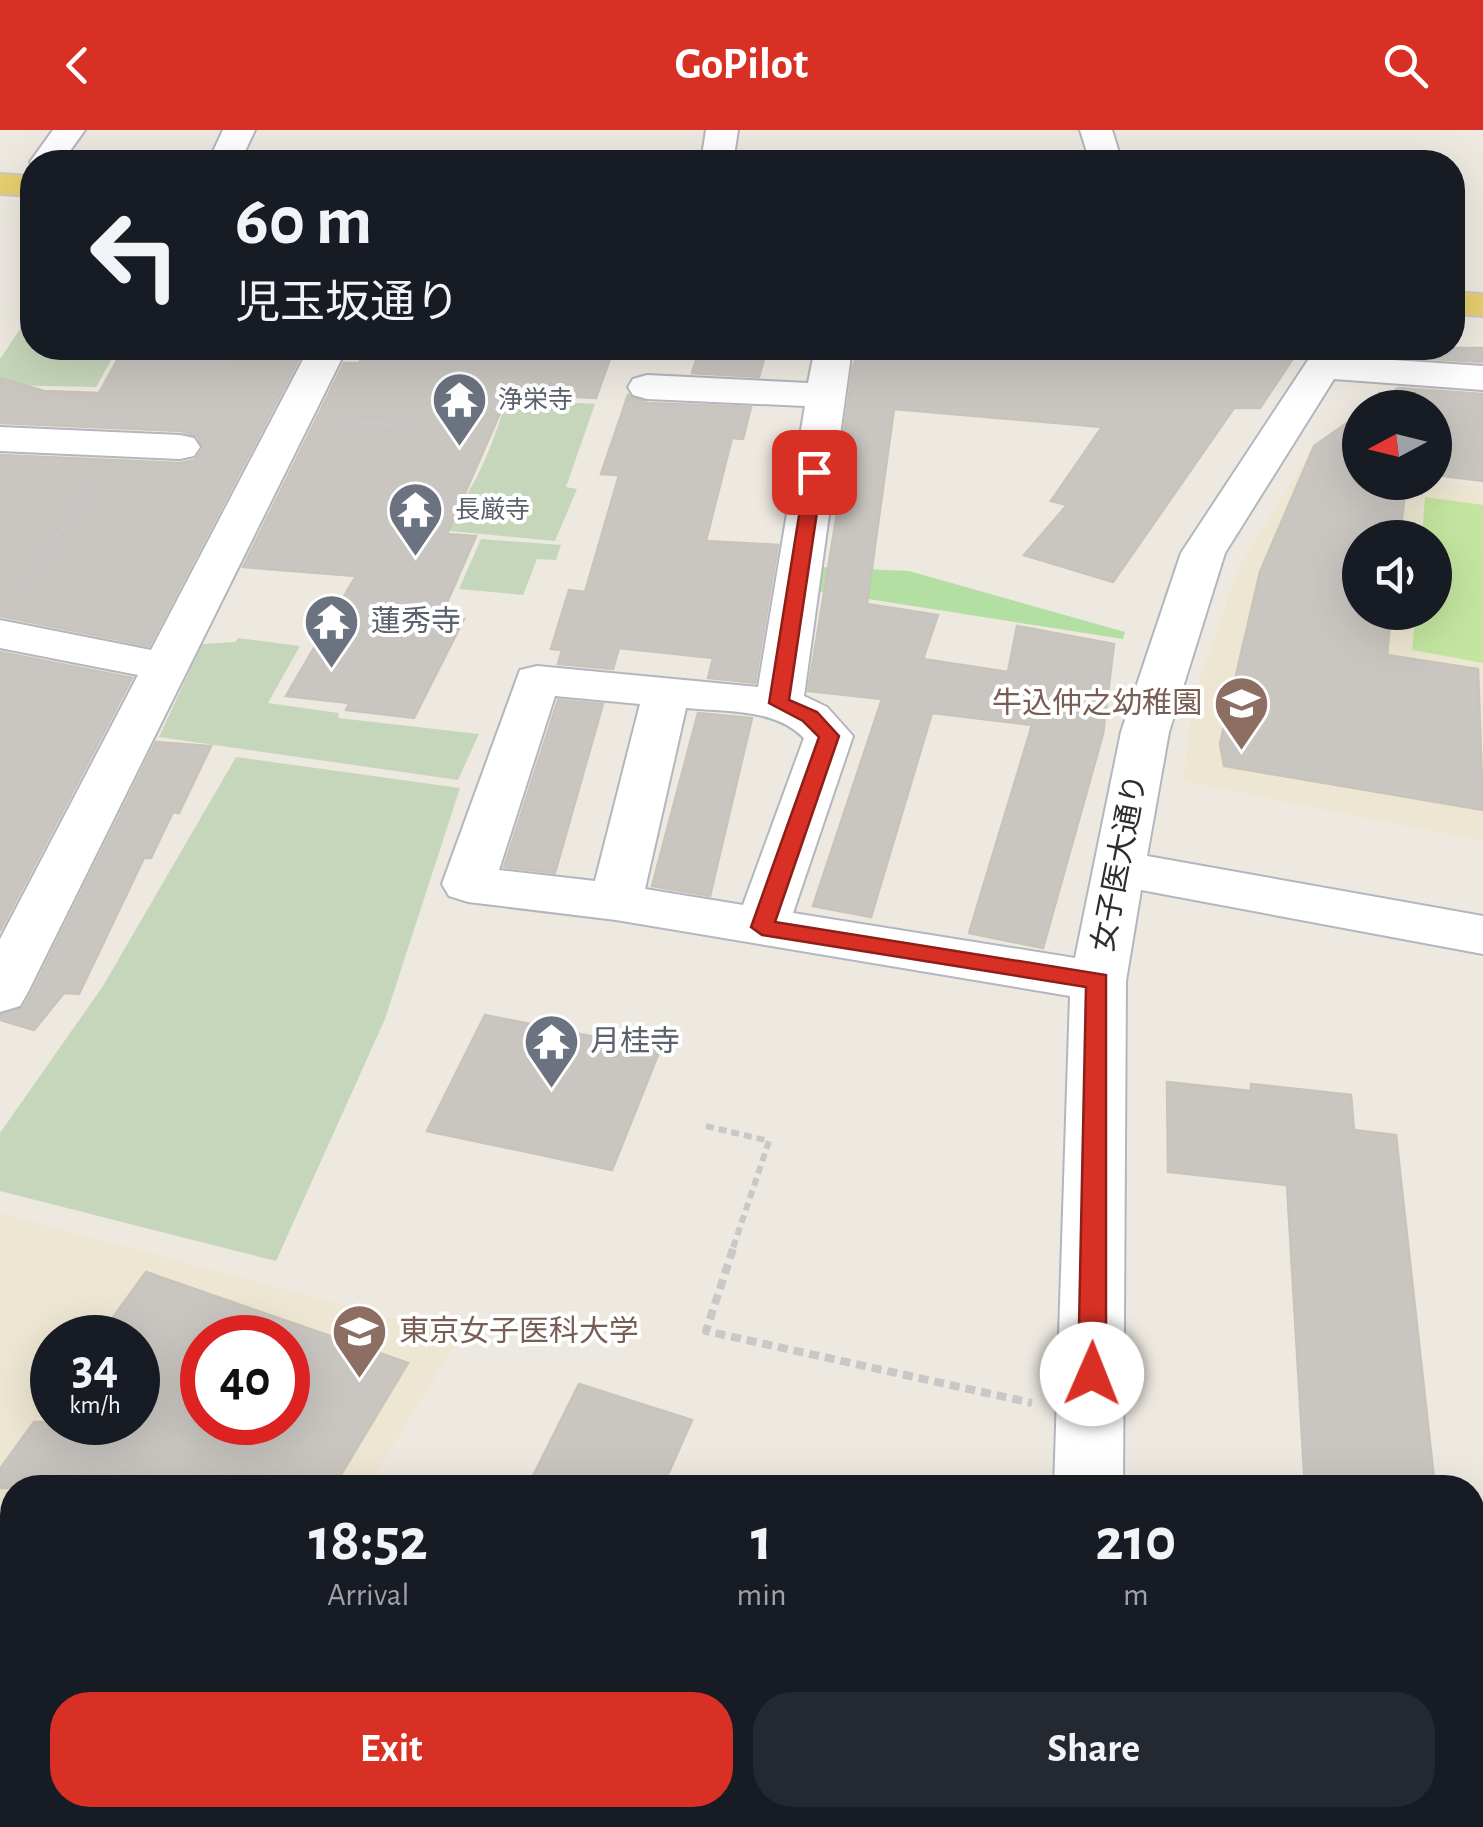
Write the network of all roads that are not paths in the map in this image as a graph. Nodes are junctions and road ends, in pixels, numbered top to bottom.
1 (322, 360) edge
2 (831, 360) edge
3 (1329, 360) edge
4 (1345, 360) edge
5 (1483, 378) edge
6 (647, 386) dead end
7 (826, 395) junction
8 (0, 439) edge
9 (180, 448) dead end
10 (6, 618) edge
11 (169, 667) junction
12 (666, 692) junction
13 (779, 703) junction
14 (1116, 868) junction
15 (616, 902) junction
16 (762, 927) junction
17 (1483, 935) edge
18 (1098, 980) junction
19 (0, 992) edge
20 (1088, 1475) edge

1 - 11 street
2 - 7 street
3 - 14 street, 女子医大通り
4 - 5 street
6 - 7 street
7 - 13 street
8 - 9 street
10 - 11 street
11 - 19 street
12 - 13 street
12 - 15 street
12 - 15 street
13 - 16 street
14 - 17 street
14 - 18 street, 女子医大通り
15 - 16 street
16 - 18 street
18 - 20 street, 女子医大通り

